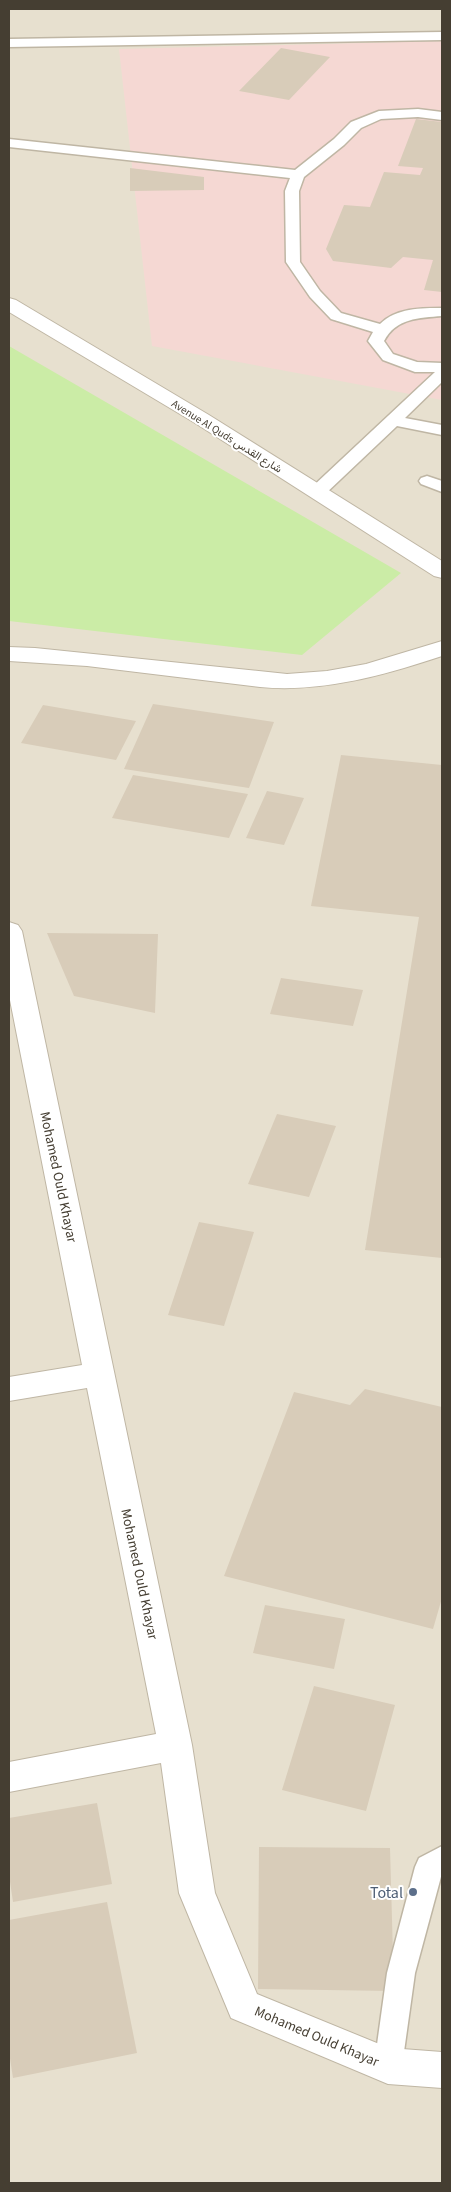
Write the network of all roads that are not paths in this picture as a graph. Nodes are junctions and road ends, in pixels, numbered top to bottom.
1 (442, 36) edge
2 (9, 42) edge
3 (442, 116) edge
4 (9, 143) edge
5 (298, 175) junction
6 (9, 304) edge
7 (442, 312) edge
8 (381, 329) junction
9 (442, 368) edge
10 (442, 374) edge
11 (393, 420) junction
12 (442, 430) edge
13 (317, 492) junction
14 (442, 571) edge
15 (442, 648) edge
16 (9, 654) edge
17 (9, 931) edge
18 (100, 1374) junction
19 (9, 1388) edge
20 (175, 1745) junction
21 (9, 1777) edge
22 (442, 1858) edge
23 (388, 2066) junction
24 (442, 2070) edge

1 - 2 lane
3 - 5 lane
4 - 5 lane
5 - 8 lane
6 - 13 street, Avenue Al Quds شارع القدس
7 - 8 lane
8 - 9 lane
10 - 11 lane
11 - 12 lane
11 - 13 lane
13 - 14 street, Avenue Al Quds شارع القدس
15 - 16 street
17 - 18 street, Mohamed Ould Khayar
18 - 19 street
18 - 20 street, Mohamed Ould Khayar
20 - 21 street
20 - 23 street, Mohamed Ould Khayar
22 - 23 lane
23 - 24 street, Mohamed Ould Khayar

